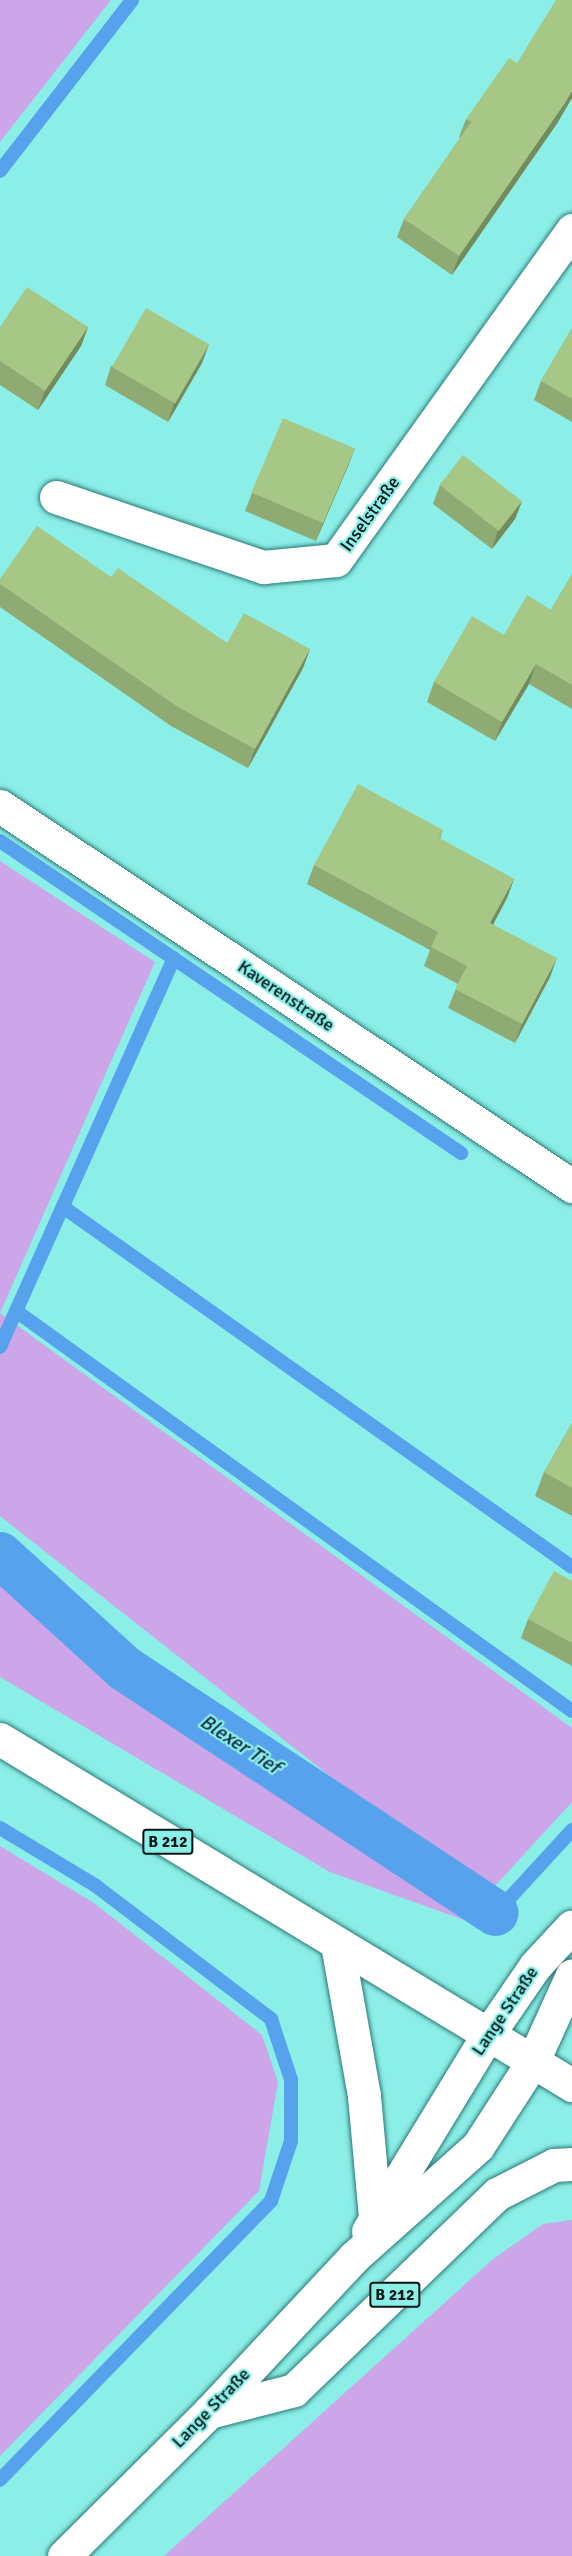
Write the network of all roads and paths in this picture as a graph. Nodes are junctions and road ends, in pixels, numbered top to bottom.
1 (568, 245) edge
2 (57, 497) dead end
3 (0, 806) edge
4 (572, 1186) edge
5 (0, 1739) edge
6 (572, 1926) edge
7 (337, 1944) junction
8 (572, 1975) edge
9 (489, 2033) junction
10 (533, 2061) junction
11 (572, 2085) edge
12 (572, 2164) edge
13 (375, 2218) junction
14 (354, 2257) junction
15 (209, 2412) junction
16 (64, 2556) edge

1 - 2 street, Inselstraße
3 - 4 street, Kaverenstraße
5 - 7 street, B 212
6 - 9 street, Lange Straße
7 - 9 street, B 212
7 - 13 street
8 - 10 street, Lange Straße
9 - 10 street, B 212
9 - 13 street, Lange Straße
10 - 11 street, B 212
10 - 14 street, Lange Straße
12 - 15 street, B 212
13 - 14 street, Lange Straße
14 - 15 street, Lange Straße
15 - 16 street, Lange Straße

